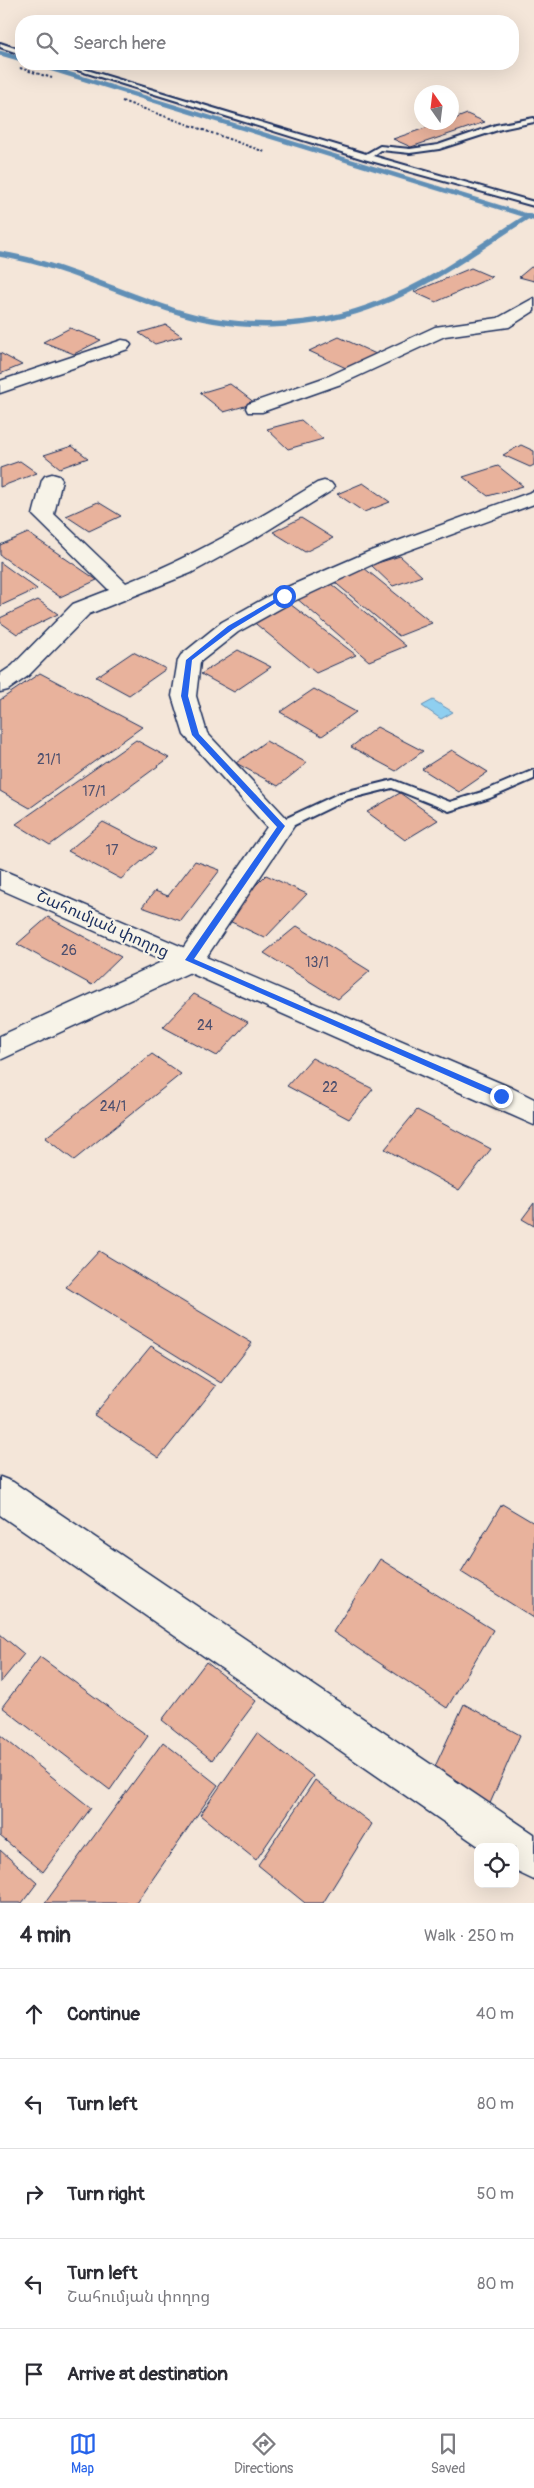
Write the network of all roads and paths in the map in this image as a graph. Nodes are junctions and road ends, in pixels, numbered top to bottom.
1 (0, 45) edge
2 (15, 50) edge
3 (28, 70) edge
4 (81, 70) edge
5 (56, 79) dead end
6 (120, 101) dead end
7 (534, 120) edge
8 (264, 152) dead end
9 (367, 157) junction
10 (534, 204) edge
11 (534, 303) edge
12 (122, 345) dead end
13 (0, 387) edge
14 (255, 408) dead end
15 (52, 480) dead end
16 (324, 487) dead end
17 (534, 497) edge
18 (123, 592) junction
19 (0, 685) edge
20 (534, 774) edge
21 (281, 826) junction
22 (0, 878) edge
23 (189, 960) junction
24 (0, 1049) edge
25 (534, 1113) edge
26 (0, 1494) edge
27 (534, 1859) edge

1 - 2 lane
3 - 5 path
4 - 9 lane
6 - 8 path
7 - 9 lane
9 - 10 lane
11 - 14 street
12 - 13 street
15 - 18 street
16 - 18 street
17 - 21 street
18 - 19 street
20 - 21 lane
21 - 23 street
22 - 23 street, Շահումյան փողոց
23 - 24 street
23 - 25 street, Շահումյան փողոց
26 - 27 street

